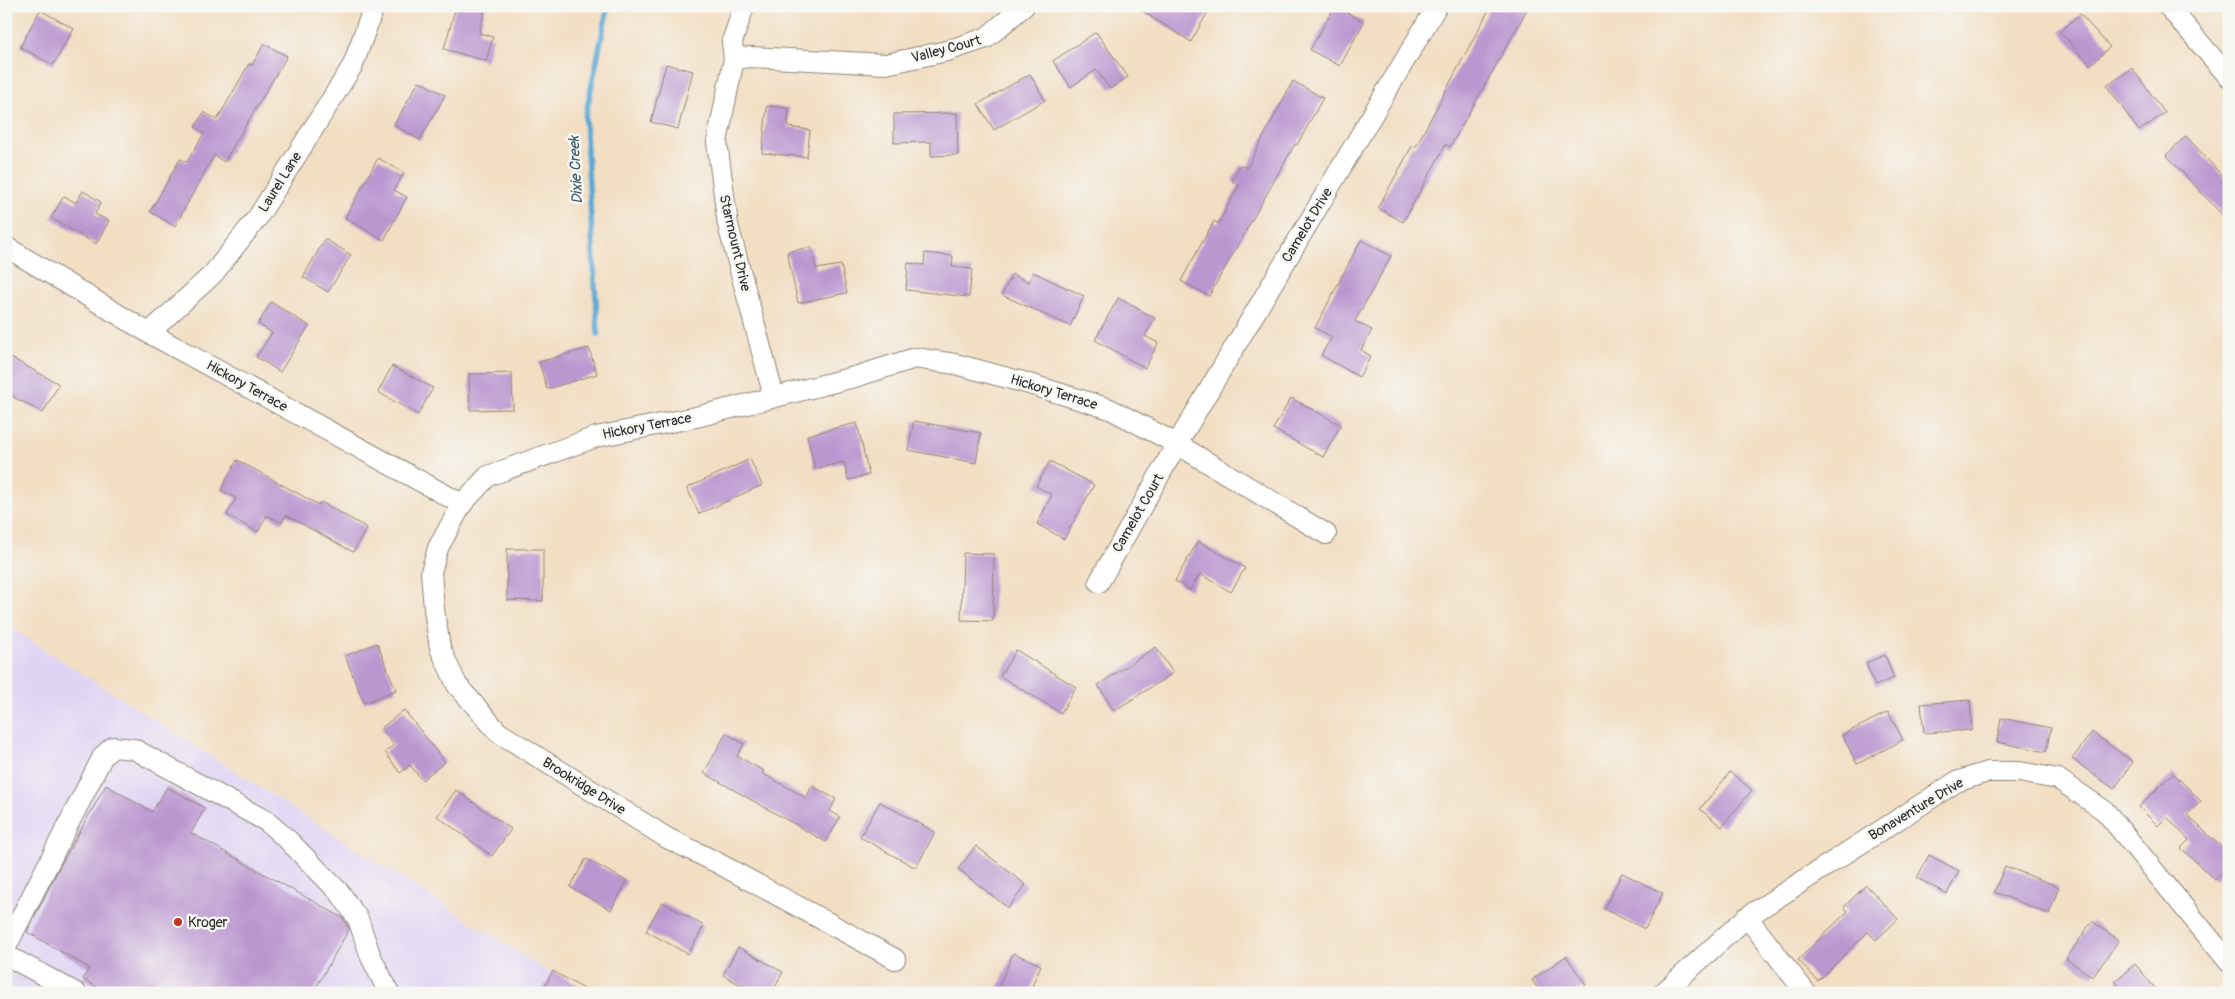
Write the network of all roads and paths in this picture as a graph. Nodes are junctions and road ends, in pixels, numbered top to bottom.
1 (374, 6) edge
2 (744, 6) edge
3 (1024, 6) edge
4 (1437, 6) edge
5 (2168, 6) edge
6 (734, 58) junction
7 (2229, 76) edge
8 (6, 247) edge
9 (149, 333) junction
10 (774, 397) junction
11 (1177, 444) junction
12 (462, 504) junction
13 (1326, 534) dead end
14 (1099, 582) dead end
15 (1747, 917) junction
16 (6, 947) edge
17 (6, 955) edge
18 (895, 959) dead end
19 (2229, 962) edge
20 (76, 993) edge
21 (389, 993) edge
22 (1663, 993) edge
23 (1806, 993) edge

1 - 9 street, Laurel Lane
2 - 6 street, Starmount Drive
3 - 6 street, Valley Court
4 - 11 street, Camelot Drive
5 - 7 street
6 - 10 street, Starmount Drive
8 - 9 street, Hickory Terrace
9 - 12 street, Hickory Terrace
10 - 11 street, Hickory Terrace
10 - 12 street, Hickory Terrace
11 - 13 street, Hickory Terrace
11 - 14 street, Camelot Court
12 - 18 street, Brookridge Drive
15 - 19 street, Bonaventure Drive
15 - 22 street, Bonaventure Drive
15 - 23 street
16 - 21 street
17 - 20 street

